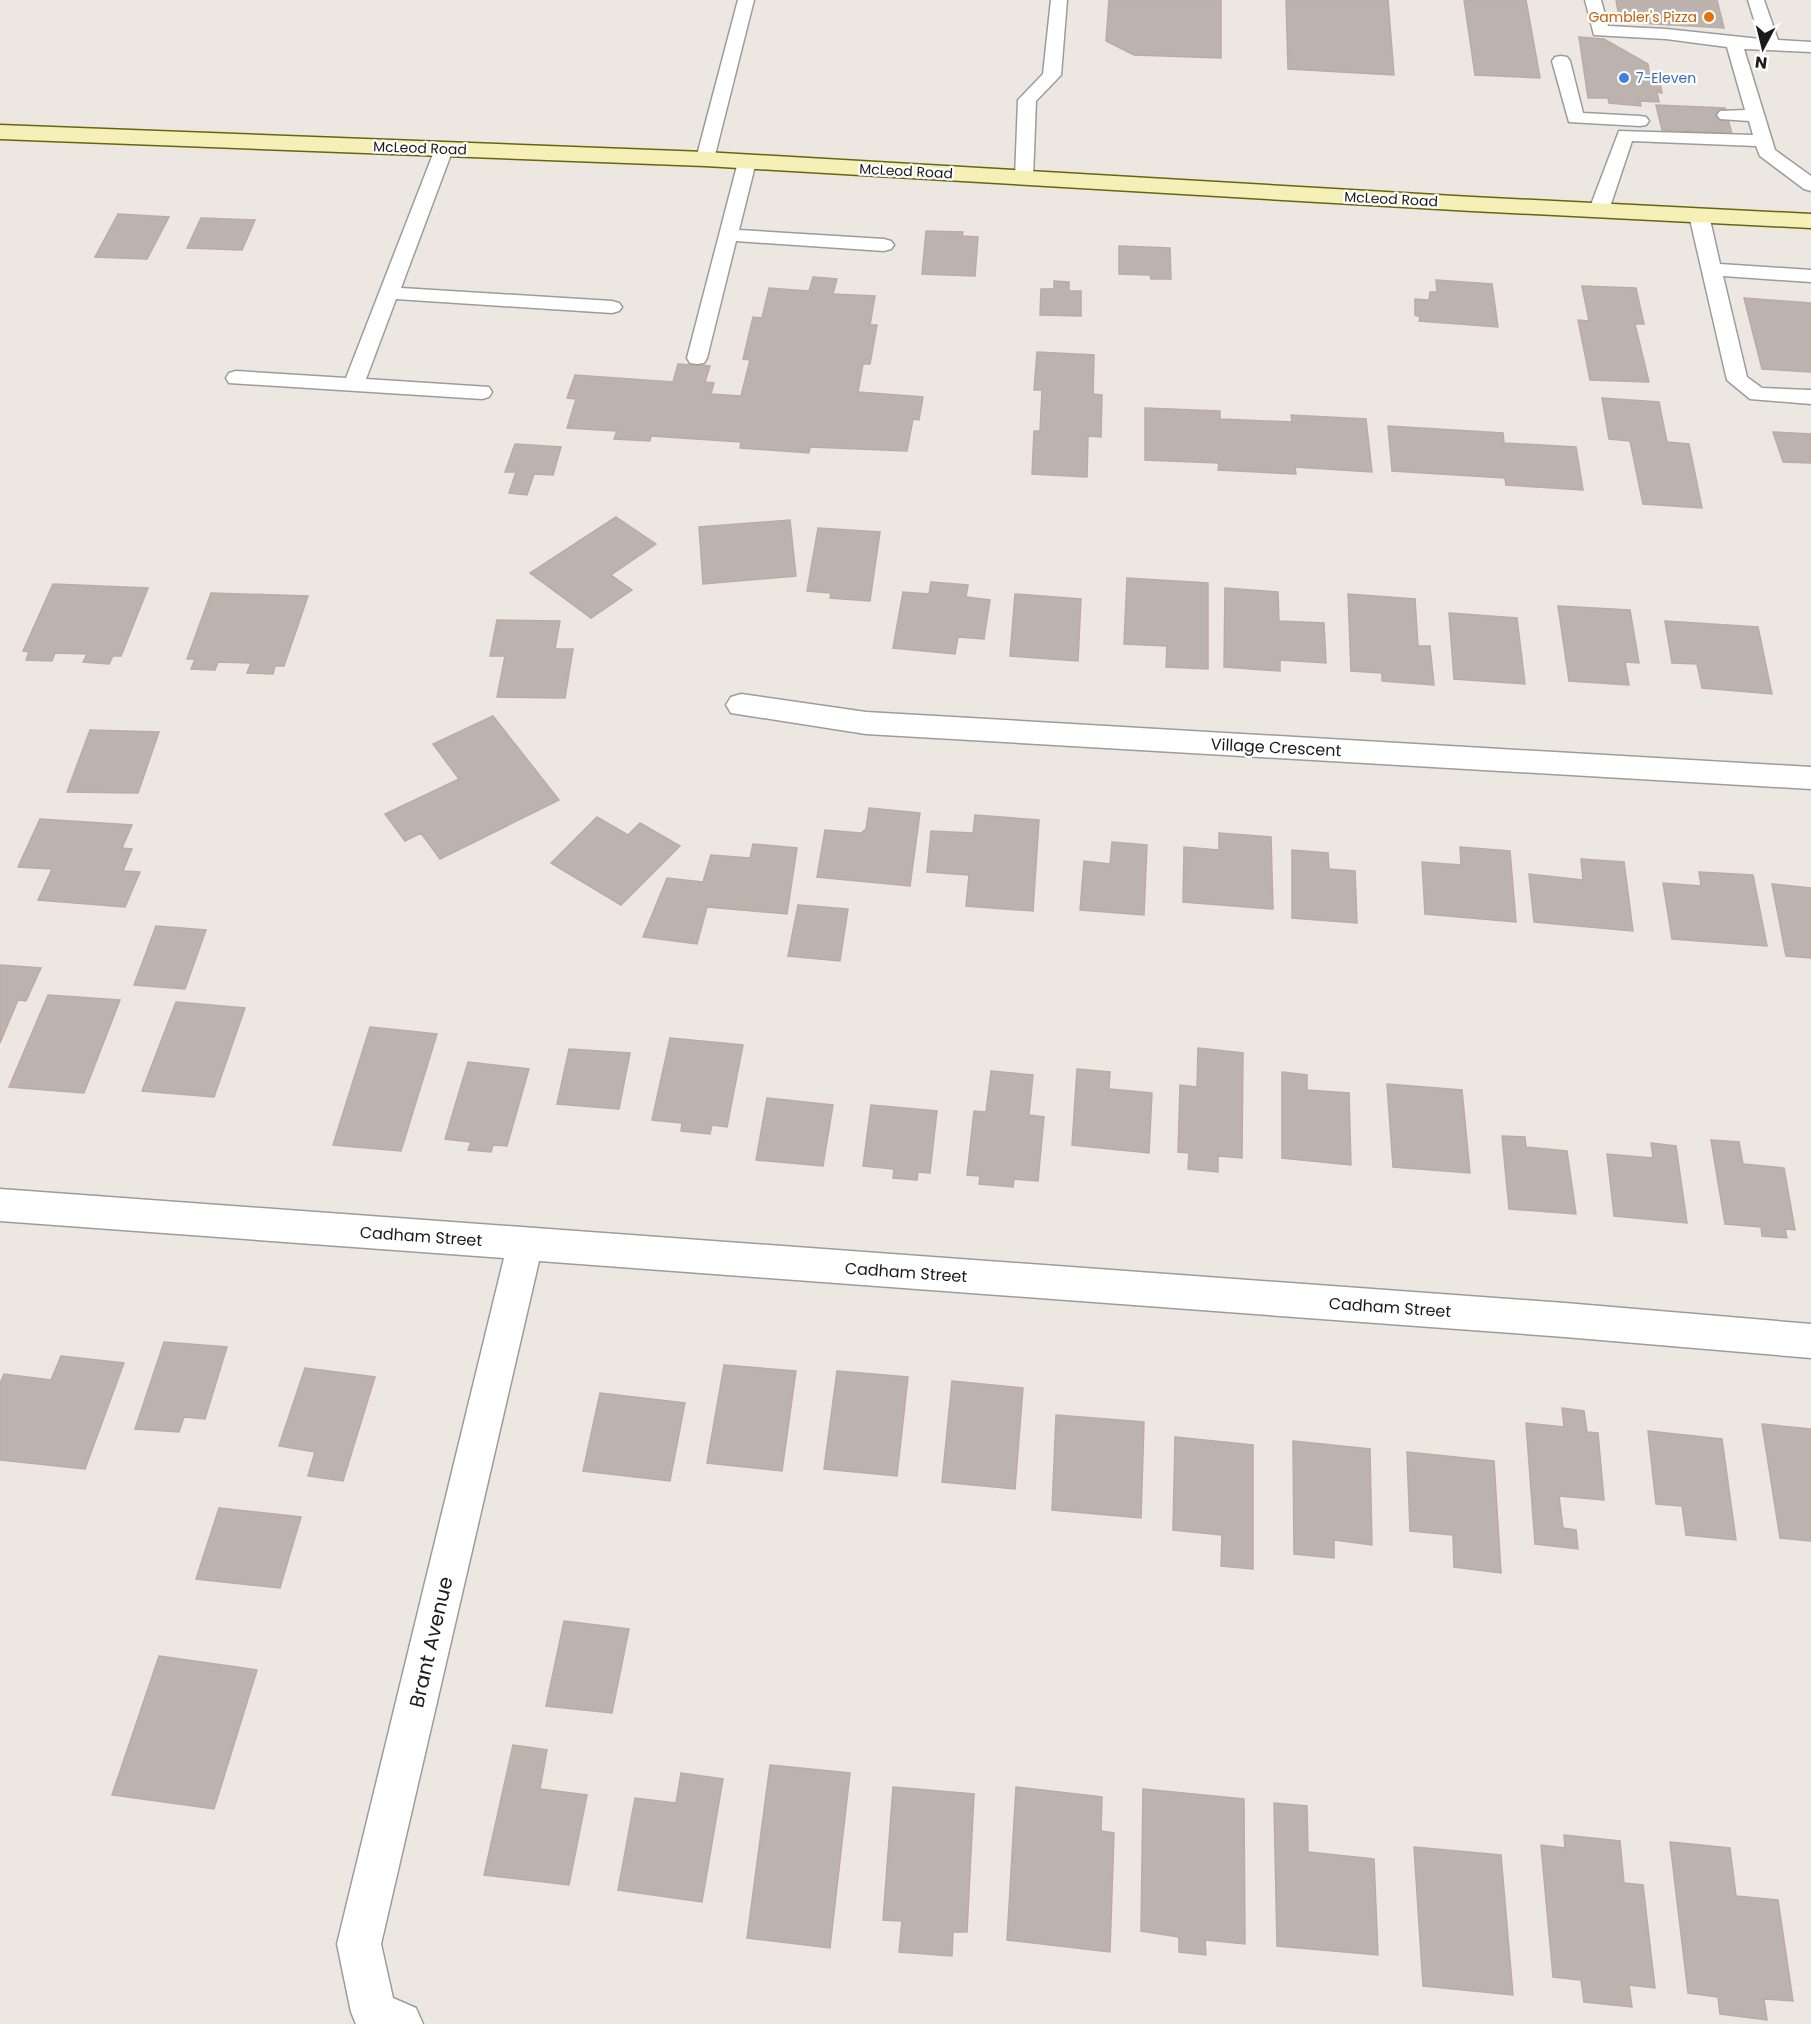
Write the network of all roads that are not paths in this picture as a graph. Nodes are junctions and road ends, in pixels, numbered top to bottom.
1 (746, 0) edge
2 (1059, 0) edge
3 (1593, 0) edge
4 (1756, 0) edge
5 (1734, 43) junction
6 (1771, 45) junction
7 (1811, 47) edge
8 (1561, 61) dead end
9 (1658, 112) dead end
10 (1726, 115) dead end
11 (1756, 116) junction
12 (1642, 128) junction
13 (0, 132) edge
14 (1764, 141) junction
15 (444, 149) junction
16 (705, 159) junction
17 (747, 162) junction
18 (1024, 178) junction
19 (1811, 185) edge
20 (1599, 210) junction
21 (1699, 215) junction
22 (1811, 221) edge
23 (728, 235) junction
24 (884, 245) dead end
25 (1712, 269) junction
26 (1811, 276) edge
27 (390, 293) junction
28 (612, 307) dead end
29 (697, 358) dead end
30 (236, 378) dead end
31 (354, 384) junction
32 (482, 392) dead end
33 (1811, 397) edge
34 (741, 705) dead end
35 (1811, 778) edge
36 (0, 1205) edge
37 (525, 1244) junction
38 (1811, 1341) edge
39 (400, 2024) edge

1 - 16 lane
2 - 18 lane
3 - 5 lane
4 - 6 lane
5 - 6 lane
5 - 11 lane
6 - 7 lane
8 - 12 lane
9 - 12 lane
10 - 11 lane
11 - 14 lane
12 - 14 lane
12 - 20 lane
13 - 15 main road, McLeod Road
14 - 19 lane
15 - 16 main road, McLeod Road
15 - 27 lane
16 - 17 main road, McLeod Road
17 - 18 main road, McLeod Road
17 - 23 lane
18 - 20 main road, McLeod Road
20 - 21 main road, McLeod Road
21 - 22 main road, McLeod Road
21 - 25 lane
23 - 24 lane
23 - 29 lane
25 - 26 lane
25 - 33 lane
27 - 28 lane
27 - 31 lane
30 - 31 lane
31 - 32 lane
34 - 35 street, Village Crescent
36 - 37 street, Cadham Street
37 - 38 street, Cadham Street
37 - 39 street, Brant Avenue

